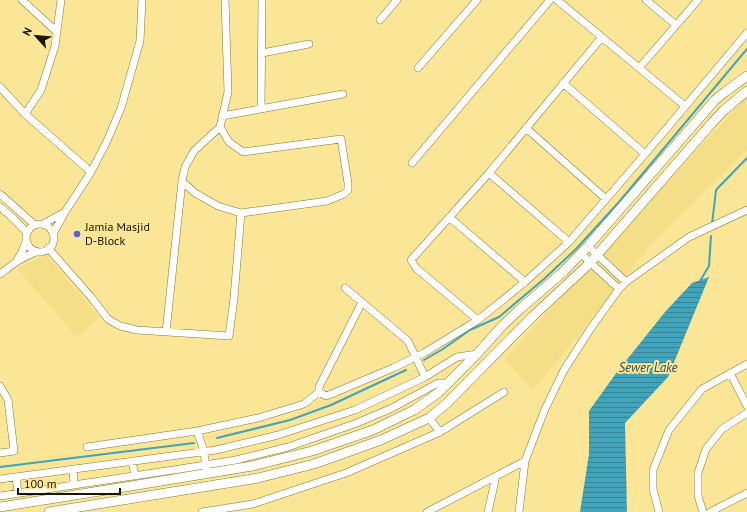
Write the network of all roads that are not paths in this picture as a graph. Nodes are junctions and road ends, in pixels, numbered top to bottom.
1 (22, 0) edge
2 (61, 0) edge
3 (142, 0) edge
4 (224, 0) edge
5 (262, 0) edge
6 (397, 0) edge
7 (477, 0) edge
8 (550, 0) edge
9 (557, 0) edge
10 (646, 0) edge
11 (698, 0) edge
12 (380, 20) dead end
13 (676, 25) junction
14 (57, 32) junction
15 (747, 33) edge
16 (602, 37) junction
17 (309, 44) dead end
18 (262, 53) junction
19 (418, 68) dead end
20 (639, 68) junction
21 (747, 76) edge
22 (563, 83) junction
23 (0, 87) edge
24 (747, 91) edge
25 (343, 94) dead end
26 (685, 106) junction
27 (261, 109) junction
28 (25, 114) junction
29 (222, 116) junction
30 (220, 127) junction
31 (526, 128) junction
32 (645, 154) junction
33 (412, 163) dead end
34 (91, 172) junction
35 (489, 173) junction
36 (182, 181) junction
37 (0, 194) edge
38 (606, 199) junction
39 (0, 207) edge
40 (747, 211) edge
41 (65, 212) junction
42 (241, 213) junction
43 (449, 217) junction
44 (39, 225) junction
45 (27, 233) junction
46 (53, 234) junction
47 (26, 241) junction
48 (569, 242) junction
49 (588, 246) junction
50 (48, 248) junction
51 (36, 252) junction
52 (580, 254) junction
53 (598, 255) junction
54 (16, 262) junction
55 (590, 263) junction
56 (0, 274) edge
57 (525, 282) junction
58 (626, 282) junction
59 (345, 288) dead end
60 (619, 289) junction
61 (362, 302) junction
62 (478, 320) junction
63 (166, 332) junction
64 (477, 354) junction
65 (415, 357) junction
66 (747, 364) edge
67 (730, 373) junction
68 (425, 377) junction
69 (449, 383) junction
70 (0, 386) edge
71 (319, 392) junction
72 (504, 392) dead end
73 (386, 395) junction
74 (8, 400) junction
75 (0, 401) edge
76 (747, 406) edge
77 (392, 408) junction
78 (747, 412) edge
79 (329, 418) junction
80 (429, 418) junction
81 (197, 431) junction
82 (333, 431) junction
83 (440, 432) junction
84 (269, 437) junction
85 (87, 447) dead end
86 (204, 451) junction
87 (271, 451) junction
88 (0, 453) edge
89 (132, 461) junction
90 (525, 461) junction
91 (73, 469) junction
92 (206, 469) junction
93 (135, 476) junction
94 (496, 476) junction
95 (16, 477) junction
96 (0, 479) edge
97 (74, 485) junction
98 (18, 493) junction
99 (747, 493) edge
100 (0, 496) edge
101 (0, 507) edge
102 (49, 512) edge
103 (202, 512) edge
104 (427, 512) edge
105 (488, 512) edge
106 (519, 512) edge
107 (659, 512) edge
108 (703, 512) edge
109 (710, 512) edge

1 - 14 street
2 - 14 street
3 - 34 street
4 - 29 street
5 - 18 street
6 - 12 street
7 - 19 street
8 - 33 street
9 - 16 street
10 - 13 street
11 - 13 street
13 - 20 street
14 - 28 street
15 - 26 street
16 - 20 street
16 - 22 street
17 - 18 street
18 - 27 street
20 - 26 street
21 - 49 main road
22 - 31 street
22 - 32 street
23 - 28 street
24 - 53 main road
25 - 27 street
26 - 32 street
27 - 29 street
28 - 34 street
29 - 30 street
30 - 36 street
30 - 42 street
31 - 35 street
31 - 38 street
32 - 38 street
34 - 41 street
35 - 43 street
35 - 48 street
36 - 42 street
36 - 63 street
37 - 44 street
38 - 48 street
39 - 45 street
40 - 58 street
41 - 44 street
41 - 46 street
42 - 63 street
43 - 57 street
43 - 62 street
44 - 45 street
44 - 46 street
45 - 47 street
46 - 50 street
47 - 51 street
47 - 54 street
48 - 57 street
49 - 52 main road
49 - 53 street
50 - 51 street
50 - 63 street
51 - 54 street
52 - 55 street
52 - 64 main road
53 - 55 main road
53 - 58 street
54 - 56 street
55 - 60 street
55 - 80 main road
57 - 62 street
58 - 60 street
59 - 61 street
60 - 90 street
61 - 65 street
61 - 71 street
62 - 65 street
64 - 68 street
64 - 69 main road
65 - 68 street
65 - 71 street
66 - 67 street
67 - 76 street
67 - 107 street
68 - 73 street
69 - 77 street
69 - 92 main road
70 - 74 street
71 - 81 street
72 - 83 street
73 - 77 street
73 - 79 street
74 - 75 street
74 - 88 street
77 - 82 street
78 - 108 street
79 - 82 street
79 - 84 street
80 - 83 street
80 - 102 main road
81 - 85 street
81 - 86 street
82 - 87 street
83 - 103 street
84 - 86 street
84 - 87 street
86 - 89 street
86 - 92 street
87 - 92 street
89 - 91 street
89 - 93 street
90 - 94 street
90 - 106 street
91 - 95 street
91 - 97 street
92 - 93 street
92 - 101 main road
93 - 97 street
94 - 104 street
94 - 105 street
95 - 96 street
95 - 98 street
97 - 98 street
98 - 100 street
99 - 109 street

